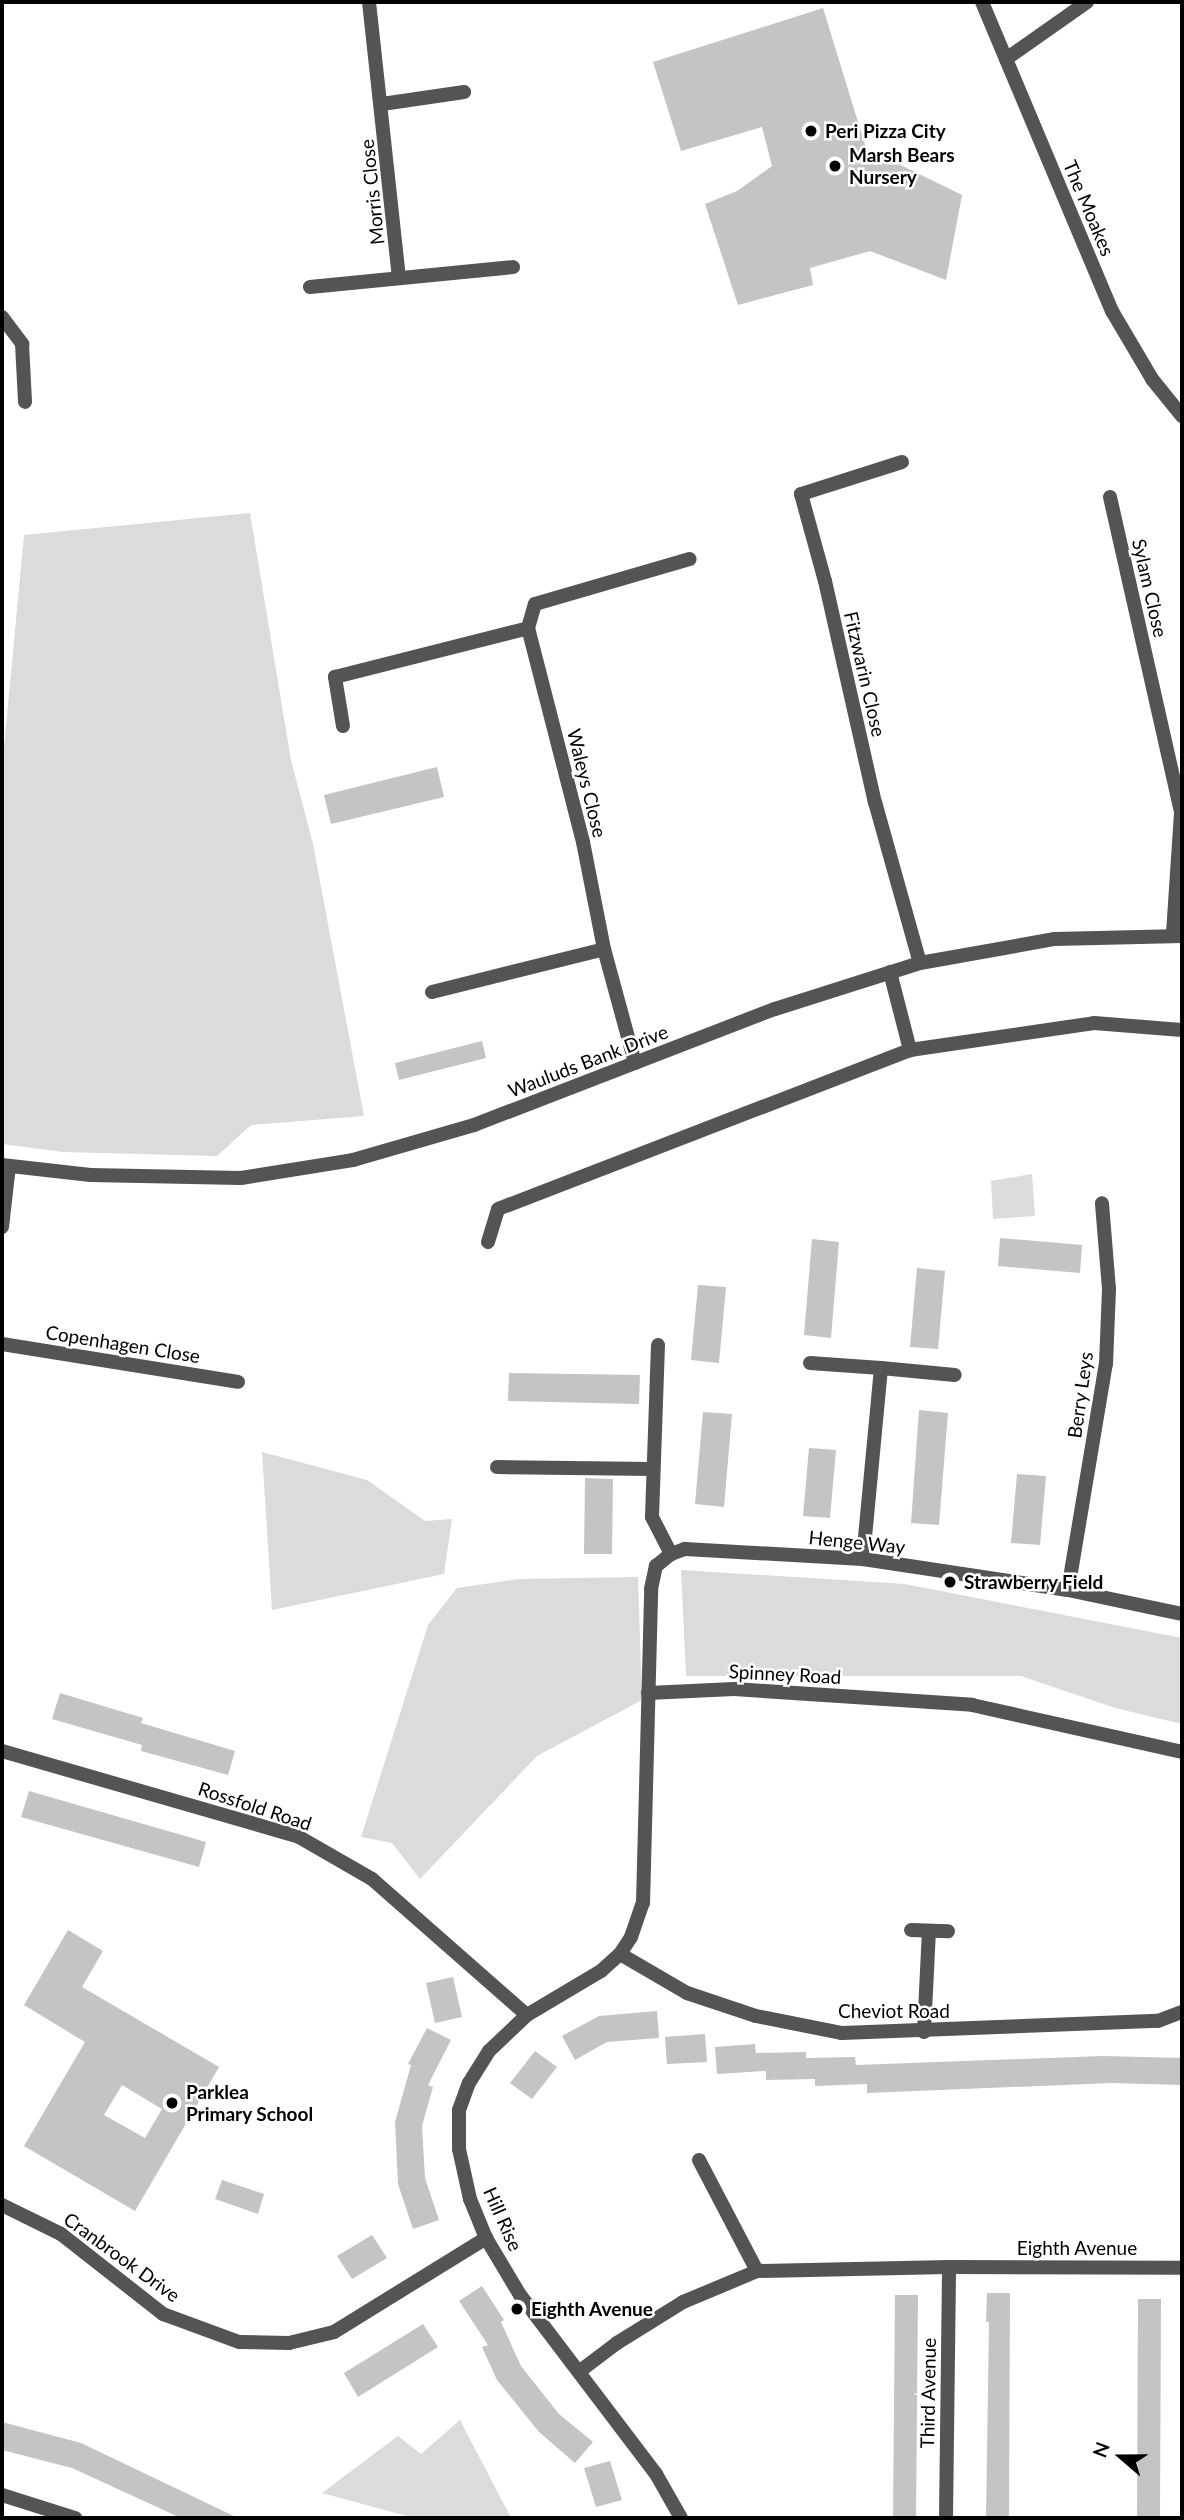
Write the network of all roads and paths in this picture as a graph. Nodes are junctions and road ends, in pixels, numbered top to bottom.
1 (369, 2) edge
2 (982, 2) edge
3 (1087, 2) edge
4 (1006, 59) junction
5 (464, 92) dead end
6 (382, 104) junction
7 (513, 267) dead end
8 (399, 276) junction
9 (310, 287) dead end
10 (2, 317) edge
11 (25, 402) dead end
12 (1182, 416) edge
13 (902, 462) dead end
14 (1110, 497) dead end
15 (690, 559) dead end
16 (527, 628) junction
17 (343, 726) dead end
18 (1178, 935) edge
19 (604, 949) junction
20 (920, 963) junction
21 (890, 972) junction
22 (432, 992) dead end
23 (1182, 1030) edge
24 (910, 1050) junction
25 (635, 1063) junction
26 (5, 1166) edge
27 (1101, 1203) dead end
28 (2, 1227) edge
29 (488, 1241) dead end
30 (2, 1344) edge
31 (658, 1345) dead end
32 (810, 1363) dead end
33 (881, 1368) junction
34 (955, 1375) dead end
35 (238, 1382) dead end
36 (498, 1467) dead end
37 (653, 1469) junction
38 (671, 1554) junction
39 (863, 1559) junction
40 (1068, 1590) junction
41 (1182, 1614) edge
42 (648, 1693) junction
43 (2, 1751) edge
44 (1182, 1752) edge
45 (911, 1930) dead end
46 (929, 1931) junction
47 (948, 1931) dead end
48 (620, 1955) junction
49 (1182, 2012) edge
50 (527, 2015) junction
51 (924, 2032) junction
52 (699, 2160) dead end
53 (2, 2205) edge
54 (486, 2238) junction
55 (948, 2267) junction
56 (1182, 2268) edge
57 (757, 2271) junction
58 (580, 2371) junction
59 (2, 2495) edge
60 (75, 2518) edge
61 (681, 2518) edge
62 (946, 2518) edge

1 - 6 street, Morris Close
2 - 4 street, The Moakes
3 - 4 street
4 - 12 street, The Moakes
5 - 6 street
6 - 8 street, Morris Close
7 - 8 street
8 - 9 street
10 - 11 street
13 - 20 street, Fitzwarin Close
14 - 18 street, Sylam Close
15 - 16 street
16 - 17 street
16 - 19 street, Waleys Close
18 - 20 street, Wauluds Bank Drive
19 - 22 street
19 - 25 street, Waleys Close
20 - 21 street, Wauluds Bank Drive
21 - 24 street
21 - 25 street, Wauluds Bank Drive
23 - 24 street
24 - 29 street
25 - 26 street, Wauluds Bank Drive
26 - 28 street
27 - 40 street, Berry Leys
30 - 35 street, Copenhagen Close
31 - 37 street
32 - 33 street
33 - 34 street
33 - 39 street
36 - 37 street
37 - 38 street
38 - 39 street, Henge Way
38 - 42 street
39 - 40 street, Henge Way
40 - 41 street, Henge Way
42 - 44 street, Spinney Road
42 - 48 street
43 - 50 street, Rossfold Road
45 - 46 street
46 - 47 street
46 - 51 street
48 - 50 street, Hill Rise
48 - 51 street, Cheviot Road
49 - 51 street, Cheviot Road
50 - 54 street, Hill Rise
52 - 57 street
53 - 54 street, Cranbrook Drive
54 - 58 street, Hill Rise
55 - 56 street, Eighth Avenue
55 - 57 street, Eighth Avenue
55 - 62 street, Third Avenue
57 - 58 street, Eighth Avenue
58 - 61 street, Hill Rise
59 - 60 street

